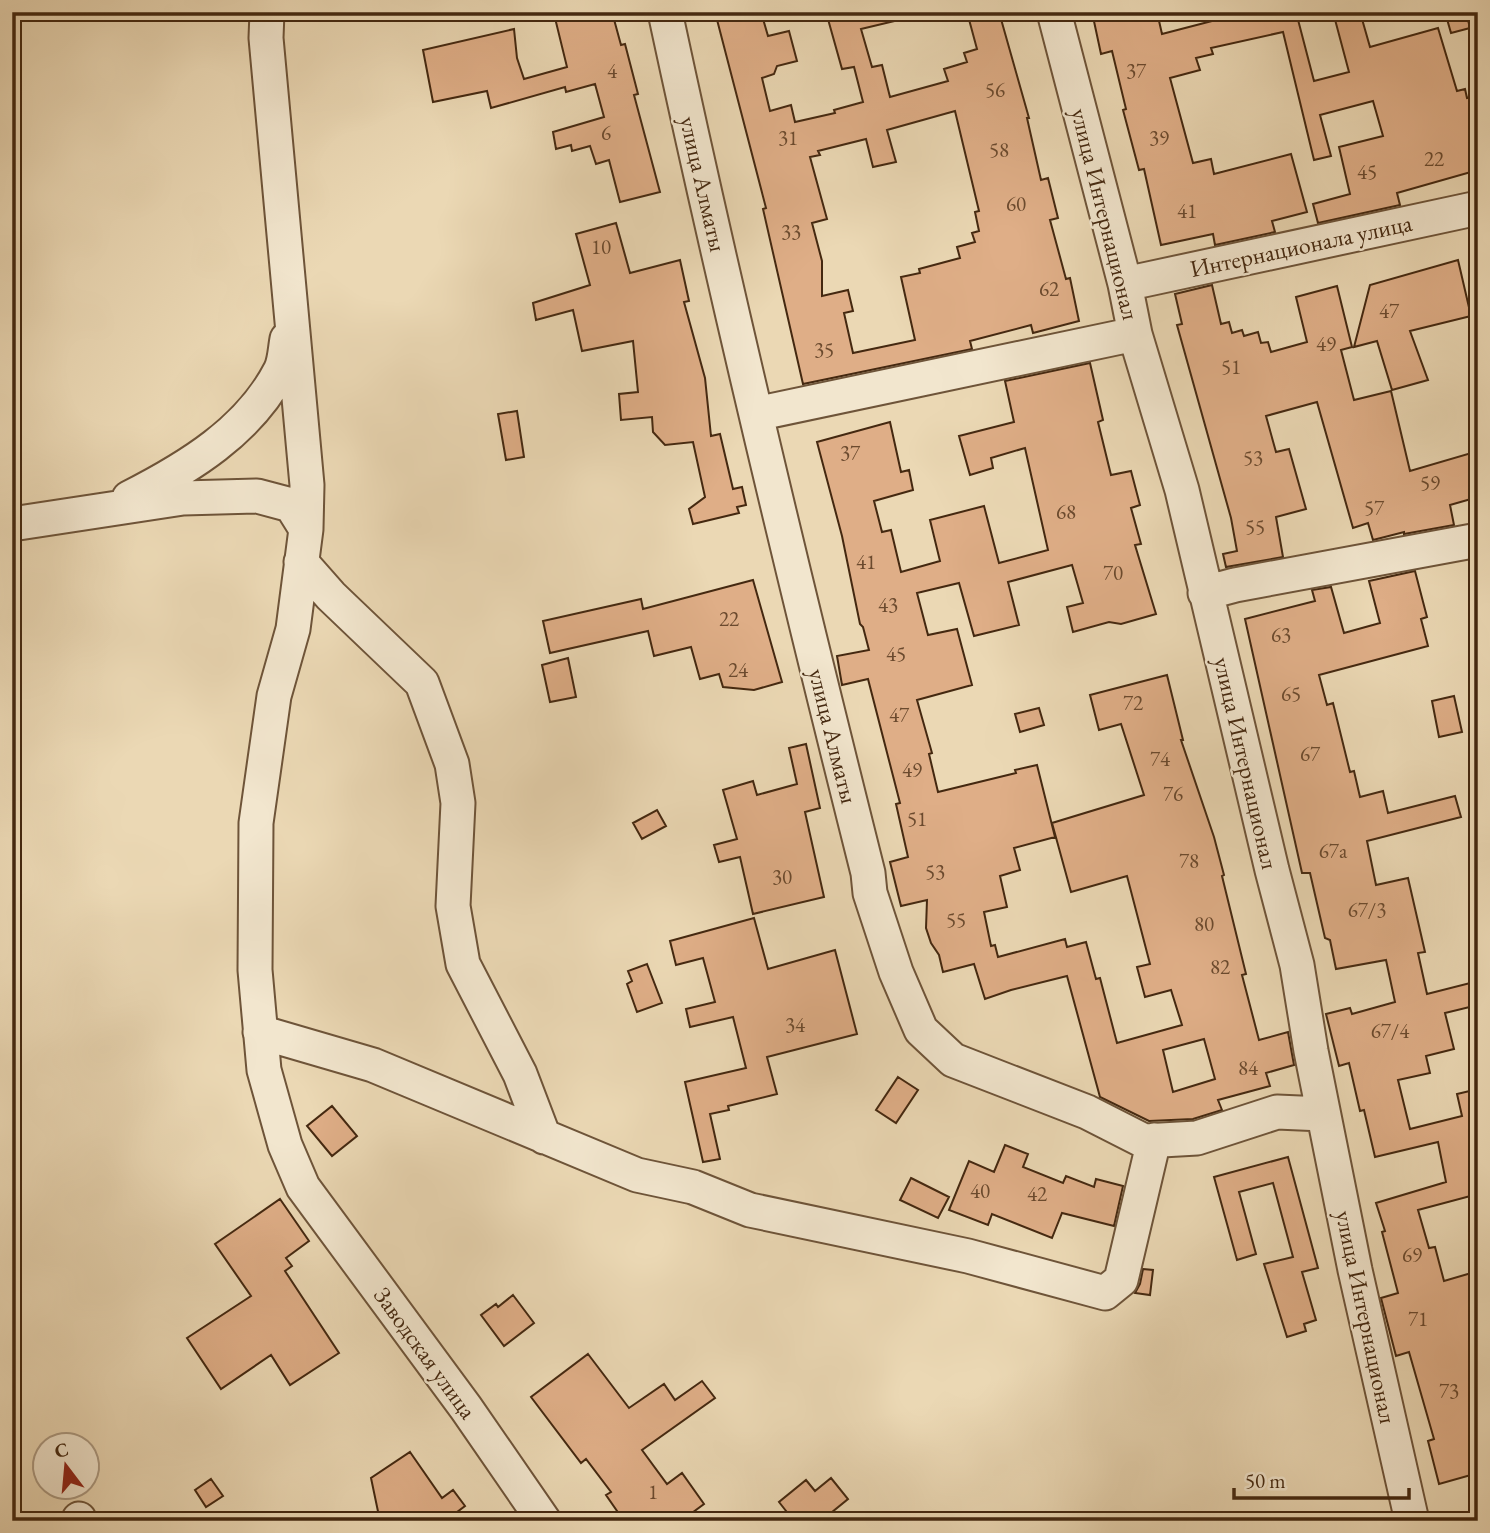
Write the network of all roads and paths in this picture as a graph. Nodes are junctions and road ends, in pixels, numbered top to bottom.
1 (267, 12) edge
2 (665, 12) edge
3 (1054, 12) edge
4 (1478, 208) edge
5 (1125, 284) junction
6 (291, 320) junction
7 (1135, 334) junction
8 (756, 414) junction
9 (104, 510) junction
10 (12, 524) edge
11 (306, 529) junction
12 (1478, 541) edge
13 (302, 562) junction
14 (1205, 593) junction
15 (260, 1032) junction
16 (1324, 1114) junction
17 (544, 1136) junction
18 (1154, 1140) junction
19 (544, 1521) edge
20 (1412, 1521) edge

1 - 6 street, Заводская улица
2 - 8 street, улица Алматы
3 - 5 street, улица Интернационал
4 - 5 street, Интернационала улица
5 - 7 street, улица Интернационал
6 - 9 street
6 - 11 street, Заводская улица
7 - 8 street
7 - 14 street, улица Интернационал
8 - 18 street, улица Алматы
9 - 10 street
9 - 11 street
11 - 13 street, Заводская улица
12 - 14 street
13 - 15 street, Заводская улица
13 - 17 street
14 - 16 street, улица Интернационал
15 - 17 street
15 - 19 street, Заводская улица
16 - 18 street, улица Алматы
16 - 20 street, улица Интернационал
17 - 18 street

